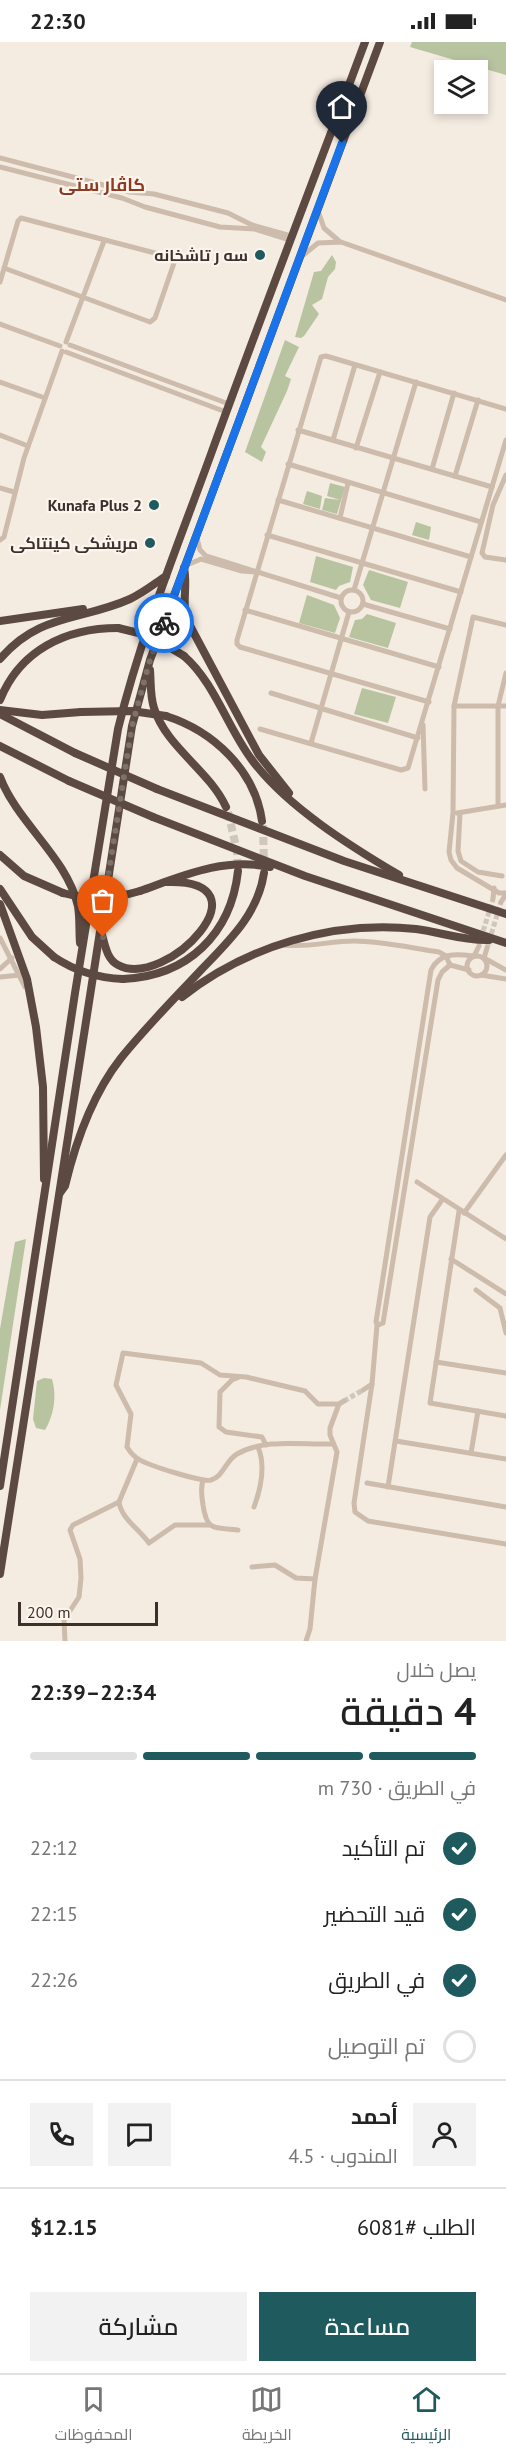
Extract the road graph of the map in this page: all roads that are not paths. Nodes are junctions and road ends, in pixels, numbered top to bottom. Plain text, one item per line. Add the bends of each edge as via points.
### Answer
1 (365, 42) edge
2 (380, 42) edge
3 (2, 159) edge
4 (1, 167) edge
5 (136, 192) junction
6 (134, 202) junction
7 (318, 210) junction
8 (240, 219) junction
9 (251, 227) junction
10 (238, 229) junction
11 (291, 238) junction
12 (104, 241) junction
13 (340, 242) junction
14 (301, 257) junction
15 (4, 268) junction
16 (0, 282) edge
17 (84, 297) junction
18 (506, 300) edge
19 (0, 324) edge
20 (68, 343) junction
21 (63, 349) junction
22 (355, 364) junction
23 (139, 371) junction
24 (380, 372) junction
25 (151, 375) junction
26 (136, 378) junction
27 (0, 382) edge
28 (416, 382) junction
29 (148, 383) junction
30 (454, 393) junction
31 (45, 398) junction
32 (478, 400) junction
33 (227, 408) junction
34 (506, 409) edge
35 (298, 430) junction
36 (0, 435) edge
37 (333, 440) junction
38 (506, 440) edge
39 (28, 446) junction
40 (356, 447) junction
41 (394, 458) junction
42 (288, 464) junction
43 (432, 469) junction
44 (456, 476) junction
45 (506, 476) edge
46 (348, 483) junction
47 (492, 486) junction
48 (0, 488) edge
49 (14, 492) junction
50 (384, 493) junction
51 (278, 500) junction
52 (339, 518) junction
53 (482, 522) junction
54 (374, 529) junction
55 (197, 534) junction
56 (267, 535) junction
57 (0, 540) edge
58 (471, 557) junction
59 (506, 560) edge
60 (364, 563) junction
61 (185, 567) junction
62 (256, 572) junction
63 (166, 576) junction
64 (354, 590) junction
65 (461, 592) junction
66 (341, 598) junction
67 (116, 604) junction
68 (363, 604) junction
69 (245, 610) junction
70 (349, 612) junction
71 (0, 621) edge
72 (506, 625) edge
73 (450, 629) junction
74 (341, 638) junction
75 (0, 659) edge
76 (150, 660) junction
77 (439, 667) junction
78 (331, 673) junction
79 (506, 673) edge
80 (271, 693) dead end
81 (0, 700) edge
82 (429, 702) junction
83 (454, 706) junction
84 (498, 706) junction
85 (506, 706) edge
86 (321, 708) junction
87 (0, 712) edge
88 (424, 718) junction
89 (260, 729) dead end
90 (418, 738) junction
91 (311, 744) junction
92 (0, 746) edge
93 (0, 777) edge
94 (425, 789) dead end
95 (506, 805) edge
96 (498, 806) junction
97 (226, 807) tunnel mouth
98 (301, 807) junction
99 (453, 813) junction
100 (460, 813) junction
101 (262, 821) tunnel mouth
102 (0, 855) edge
103 (238, 871) tunnel mouth
104 (264, 873) tunnel mouth
105 (305, 876) junction
106 (504, 876) edge
107 (166, 882) junction
108 (415, 884) junction
109 (0, 889) edge
110 (495, 889) junction
111 (506, 893) edge
112 (493, 899) tunnel mouth
113 (501, 902) tunnel mouth
114 (0, 904) edge
115 (506, 914) edge
116 (100, 928) junction
117 (0, 938) edge
118 (495, 940) junction
119 (506, 943) edge
120 (280, 945) junction
121 (479, 946) tunnel mouth
122 (487, 948) tunnel mouth
123 (82, 953) junction
124 (446, 956) junction
125 (474, 956) junction
126 (12, 958) junction
127 (484, 958) junction
128 (450, 965) junction
129 (0, 969) edge
130 (469, 970) junction
131 (506, 970) edge
132 (20, 975) junction
133 (480, 975) junction
134 (0, 977) edge
135 (506, 979) edge
136 (31, 1000) junction
137 (156, 1018) junction
138 (506, 1155) edge
139 (399, 1174) junction
140 (408, 1176) junction
141 (417, 1182) dead end
142 (47, 1185) junction
143 (58, 1195) junction
144 (442, 1200) junction
145 (462, 1212) junction
146 (506, 1239) edge
147 (451, 1259) junction
148 (384, 1269) junction
149 (392, 1270) junction
150 (477, 1290) dead end
151 (506, 1294) edge
152 (377, 1325) junction
153 (506, 1333) edge
154 (436, 1362) junction
155 (506, 1373) edge
156 (241, 1377) junction
157 (372, 1384) junction
158 (363, 1390) tunnel mouth
159 (478, 1411) junction
160 (506, 1416) edge
161 (396, 1440) junction
162 (3, 1443) edge
163 (333, 1444) junction
164 (266, 1445) junction
165 (258, 1447) junction
166 (471, 1453) junction
167 (137, 1459) junction
168 (506, 1459) edge
169 (203, 1480) junction
170 (367, 1483) dead end
171 (0, 1486) edge
172 (388, 1487) junction
173 (119, 1502) junction
174 (254, 1507) dead end
175 (506, 1507) edge
176 (210, 1525) junction
177 (238, 1530) dead end
178 (506, 1544) edge
179 (252, 1567) dead end
180 (0, 1574) edge
181 (315, 1579) junction
182 (65, 1641) edge
183 (306, 1641) edge

1 - 11 highway
2 - 7 highway
3 - 4 street
3 - 5 street
4 - 6 street
5 - 6 street
5 - 8 street
6 - 10 street via 220,228
7 - 13 street via 324,228
7 - 14 highway
8 - 9 street
8 - 10 street
9 - 10 street
9 - 11 street
11 - 33 highway
12 - 15 street via 21,218
12 - 17 street
12 - 17 street via 173,259 163,297 150,322
13 - 14 street via 318,243
13 - 18 street
14 - 55 highway
15 - 16 street
15 - 17 street
17 - 20 street
19 - 21 street
20 - 21 street
20 - 21 street
20 - 23 street
21 - 26 street
21 - 31 street
22 - 24 street
22 - 35 street via 321,357
22 - 37 street
23 - 25 street
23 - 26 street
24 - 28 street
24 - 40 street
25 - 29 street
25 - 33 street
26 - 29 street
27 - 31 street
28 - 30 street
28 - 41 street
29 - 33 street
30 - 32 street
30 - 43 street
31 - 39 street
32 - 34 street
32 - 44 street
33 - 63 highway
35 - 37 street
35 - 42 street
36 - 39 street
37 - 40 street
38 - 47 street
39 - 49 street
40 - 41 street
41 - 43 street
41 - 50 street
42 - 46 street
42 - 51 street
43 - 44 street
44 - 47 street
45 - 59 street via 493,505 482,555
46 - 50 street
46 - 52 street
47 - 53 street
48 - 49 street
49 - 57 street
50 - 53 street
50 - 54 street
51 - 52 street
51 - 56 street
52 - 54 street
53 - 58 street
54 - 58 street
54 - 60 street
55 - 61 highway
55 - 62 street via 203,555
56 - 60 street
56 - 62 street
58 - 65 street
60 - 64 street
60 - 65 street
61 - 62 street via 201,559 242,572
61 - 76 highway
61 - 98 highway via 184,606 188,622 259,755
62 - 66 street
62 - 69 street
63 - 67 highway
63 - 123 highway via 137,658 118,729
64 - 66 street via 348,590
64 - 68 street via 361,594
65 - 73 street
66 - 70 street via 342,607
67 - 71 highway
67 - 75 highway via 46,624 23,637
68 - 70 street via 359,610
68 - 73 street
69 - 74 street
69 - 78 street via 236,641 239,646
70 - 74 street
72 - 83 street via 473,617
73 - 77 street
74 - 77 street
74 - 78 street
76 - 97 highway via 151,695 158,718
76 - 116 highway via 132,726
77 - 82 street
78 - 82 street
78 - 86 street
79 - 84 street
80 - 86 street
81 - 98 highway, bridge via 21,666 50,642 82,631 118,628 151,636 184,656 200,674 259,769
82 - 88 street
83 - 84 street
83 - 99 street
84 - 85 street
84 - 96 street
86 - 90 street
86 - 91 street
87 - 101 highway, bridge via 42,715 132,711 166,716 200,730 229,755 250,784
87 - 108 highway, bridge via 75,753 157,789
88 - 90 street
88 - 94 street
89 - 91 street
90 - 91 street via 408,768 403,771
92 - 105 highway, bridge via 153,817
93 - 123 highway via 10,800 69,883 77,905
95 - 96 street
96 - 100 street
98 - 108 highway via 362,853
99 - 100 street
99 - 110 street via 449,852 452,862 459,871
100 - 106 street via 461,861 478,872
102 - 107 highway, bridge via 24,876 78,897 101,898
103 - 109 highway, bridge via 229,912 204,946 160,973 123,979 87,974 54,957 32,937
104 - 137 highway via 256,901 241,927
105 - 107 highway via 260,865 234,864 210,867
105 - 118 highway
106 - 110 street via 497,878
107 - 116 highway via 191,882 206,891 212,903 206,927 177,954 141,968 125,967 111,959
108 - 115 highway
110 - 111 street
110 - 112 street
111 - 113 street
114 - 136 highway
116 - 143 highway
117 - 126 street
118 - 119 highway
118 - 120 highway via 378,928 327,933
120 - 124 street via 367,942
120 - 137 highway via 215,974
121 - 125 street
122 - 127 street
123 - 142 highway
124 - 125 street
124 - 128 street
124 - 139 street via 437,962 430,975
125 - 127 street
125 - 130 street via 468,962
126 - 129 street
126 - 132 street
127 - 131 street
127 - 133 street via 487,969
128 - 130 street
128 - 140 street via 438,980
130 - 133 street
132 - 134 street
132 - 136 street
133 - 135 street
136 - 142 highway via 40,1055 43,1175
137 - 143 highway via 99,1092 83,1125 65,1186
138 - 145 street
139 - 140 street
139 - 148 street
140 - 149 street
141 - 144 street
142 - 162 highway
143 - 180 highway
144 - 145 street
144 - 161 street via 430,1216
145 - 146 street
145 - 147 street
147 - 151 street
147 - 154 street
148 - 149 street
148 - 152 street
149 - 152 street via 383,1323
150 - 153 street via 500,1308
152 - 157 street
154 - 155 street
154 - 159 street via 430,1403
156 - 163 street via 305,1391 318,1404 342,1403 330,1428
156 - 164 street via 220,1392 219,1427 226,1432 262,1437
156 - 167 street via 220,1375 201,1363 123,1353 116,1385 131,1413 127,1447
157 - 158 street
157 - 178 street via 355,1512 368,1521
159 - 160 street
159 - 166 street
161 - 166 street
161 - 172 street
162 - 171 highway
163 - 164 street
163 - 181 street via 337,1452
164 - 165 street
165 - 169 street via 236,1455 212,1480
165 - 174 street via 261,1486
166 - 168 street
167 - 169 street
167 - 173 street
169 - 176 street via 200,1487 204,1517
170 - 172 street
172 - 175 street
173 - 176 street via 123,1514 149,1542 175,1525
173 - 182 street via 70,1530 80,1559 81,1578 79,1597 64,1620
176 - 177 street
179 - 181 street via 275,1565 296,1578
181 - 183 street

